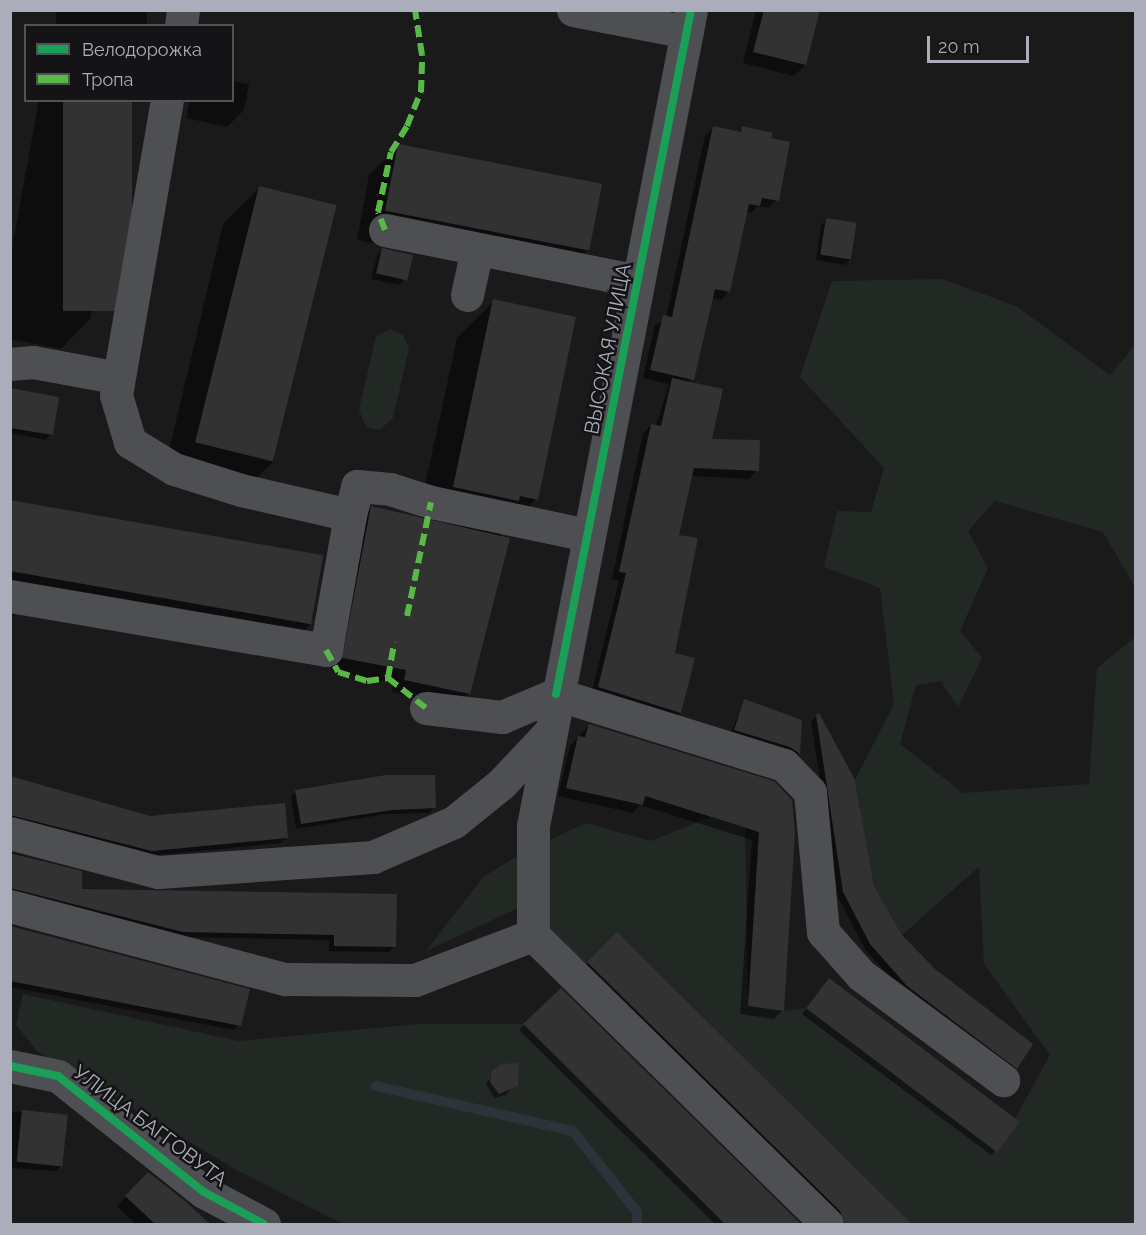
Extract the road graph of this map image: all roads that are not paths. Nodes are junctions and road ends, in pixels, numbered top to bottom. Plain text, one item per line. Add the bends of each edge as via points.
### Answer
1 (573, 10) edge
2 (688, 21) edge
3 (167, 102) edge
4 (385, 230) dead end
5 (477, 249) junction
6 (638, 281) junction
7 (467, 295) dead end
8 (10, 364) edge
9 (119, 378) junction
10 (350, 515) junction
11 (587, 535) junction
12 (10, 596) edge
13 (556, 694) junction
14 (426, 708) dead end
15 (549, 733) junction
16 (10, 833) edge
17 (10, 906) edge
18 (533, 935) junction
19 (10, 1066) edge
20 (1003, 1080) dead end
21 (264, 1224) edge
22 (827, 1224) edge

1 - 2 street
2 - 6 street, ВЫСОКАЯ УЛИЦА
3 - 9 street
4 - 5 street
5 - 6 street
5 - 7 street
6 - 11 street, ВЫСОКАЯ УЛИЦА
8 - 9 street via 33,362
9 - 10 street via 116,395 130,442 166,463 241,490
10 - 11 street via 357,486 390,489 431,502
10 - 12 street via 326,650
11 - 13 street, ВЫСОКАЯ УЛИЦА
13 - 14 street via 502,717
13 - 15 street, ВЫСОКАЯ УЛИЦА
13 - 20 street via 784,765 810,792 823,932 861,975
15 - 16 street via 501,784 454,822 373,857 158,872
15 - 18 street, ВЫСОКАЯ УЛИЦА via 533,826
17 - 18 street via 285,979 415,980
18 - 22 street
19 - 21 street, УЛИЦА БАГГОВУТА via 58,1076 204,1192

